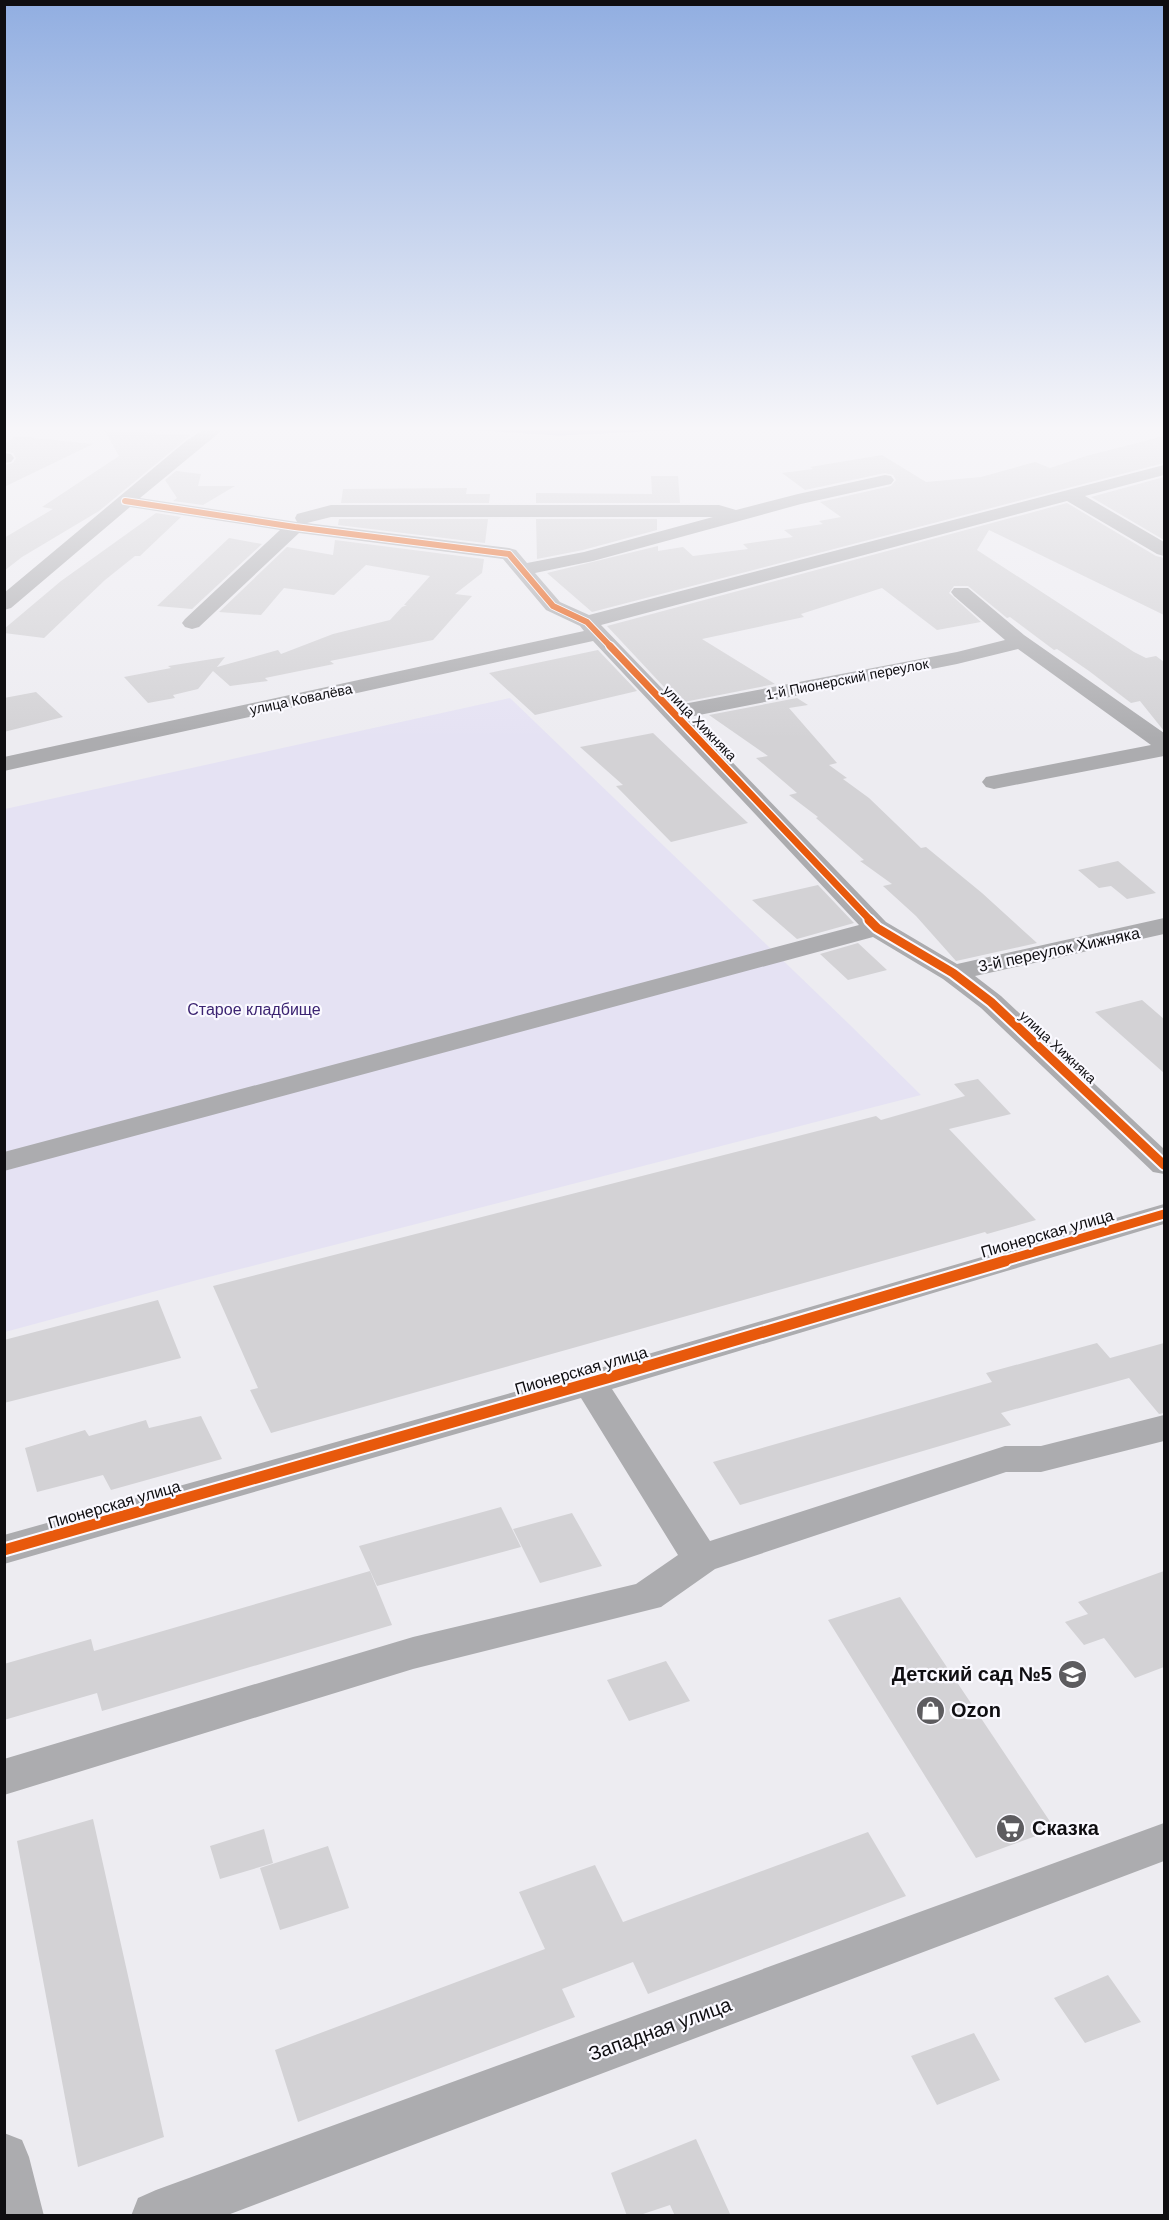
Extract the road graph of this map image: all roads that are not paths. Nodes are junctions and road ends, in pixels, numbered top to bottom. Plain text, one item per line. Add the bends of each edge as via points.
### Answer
1 (89, 532) edge
2 (283, 532) edge
3 (340, 532) edge
4 (678, 532) edge
5 (938, 532) edge
6 (1133, 532) edge
7 (1164, 550) edge
8 (524, 569) junction
9 (961, 592) dead end
10 (4, 604) edge
11 (192, 623) dead end
12 (592, 628) junction
13 (1022, 642) junction
14 (673, 713) junction
15 (1164, 744) edge
16 (1164, 749) edge
17 (4, 764) edge
18 (994, 782) dead end
19 (1164, 926) edge
20 (877, 928) junction
21 (953, 973) junction
22 (4, 1162) edge
23 (1164, 1165) edge
24 (1164, 1214) edge
25 (590, 1383) junction
26 (1164, 1428) edge
27 (4, 1551) edge
28 (701, 1559) junction
29 (4, 1777) edge
30 (1164, 1842) edge
31 (4, 2157) edge
32 (19, 2216) edge
33 (156, 2216) edge

1 - 10 street
2 - 11 street
3 - 8 street, улица Хижняка via 509,554
4 - 8 street
5 - 12 street, улица Ковалёва
6 - 7 street
8 - 12 street, улица Хижняка via 553,606
9 - 13 street
12 - 14 street, улица Хижняка
12 - 17 street, улица Ковалёва
13 - 14 street, 1-й Пионерский переулок
13 - 15 street
14 - 20 street, улица Хижняка
16 - 18 street
19 - 21 street, 3-й переулок Хижняка
20 - 21 street, улица Хижняка
20 - 22 street
21 - 23 street, улица Хижняка via 991,1002
24 - 25 street, Пионерская улица
25 - 27 street, Пионерская улица
25 - 28 street
26 - 28 street via 1041,1459 1005,1459
28 - 29 street via 647,1596 413,1653
30 - 33 street, Западная улица
31 - 32 street

